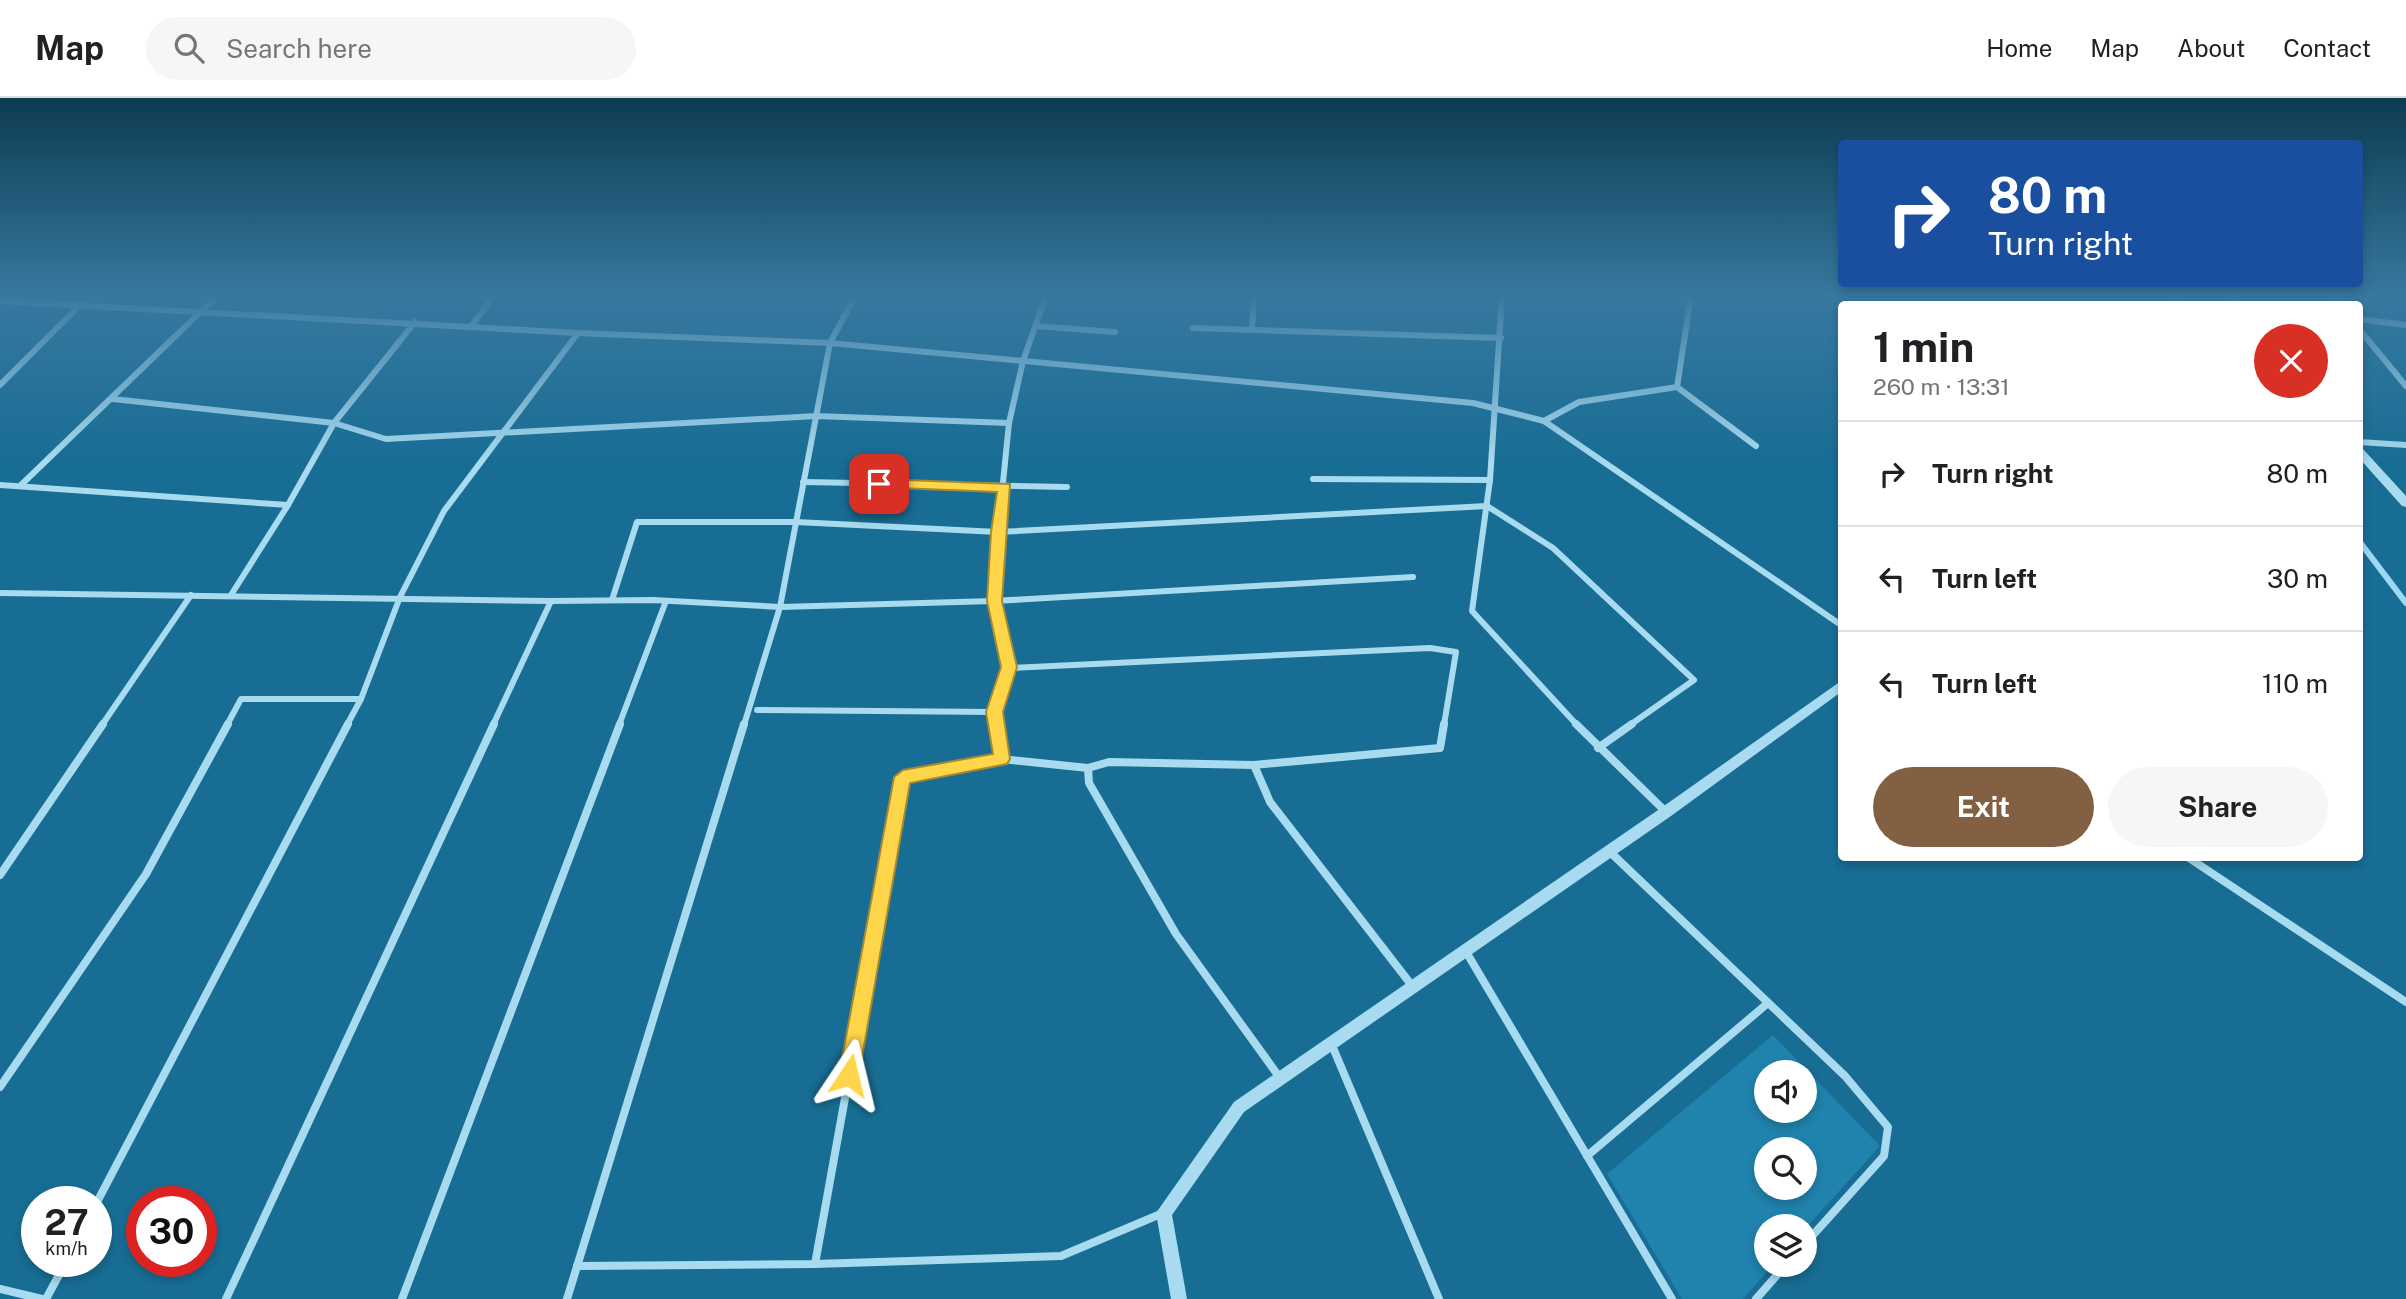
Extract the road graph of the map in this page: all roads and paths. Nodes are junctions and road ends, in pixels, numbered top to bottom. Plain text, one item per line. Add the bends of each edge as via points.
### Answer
1 (33, 352) edge
2 (162, 352) edge
3 (391, 352) edge
4 (564, 352) edge
5 (828, 352) edge
6 (927, 352) edge
7 (1026, 352) edge
8 (1500, 352) edge
9 (1682, 352) edge
10 (2379, 352) edge
11 (1023, 361) junction
12 (2398, 376) junction
13 (2406, 376) edge
14 (0, 385) edge
15 (2406, 386) edge
16 (1677, 387) junction
17 (113, 399) junction
18 (1496, 409) junction
19 (816, 416) junction
20 (1544, 421) junction
21 (334, 423) junction
22 (1009, 423) junction
23 (503, 435) junction
24 (2363, 442) edge
25 (2406, 445) edge
26 (1756, 446) dead end
27 (2363, 455) edge
28 (1313, 479) dead end
29 (1490, 480) junction
30 (803, 482) junction
31 (0, 485) edge
32 (21, 485) junction
33 (1067, 486) dead end
34 (1005, 488) junction
35 (2403, 498) edge
36 (288, 505) junction
37 (1487, 506) junction
38 (796, 522) junction
39 (998, 532) junction
40 (1413, 577) dead end
41 (0, 593) edge
42 (191, 595) junction
43 (231, 595) junction
44 (400, 597) junction
45 (612, 600) junction
46 (551, 601) junction
47 (666, 601) junction
48 (994, 601) junction
49 (780, 607) junction
50 (1838, 623) edge
51 (1009, 667) junction
52 (1838, 688) edge
53 (361, 699) junction
54 (757, 710) dead end
55 (995, 712) junction
56 (1598, 748) junction
57 (1002, 759) junction
58 (1254, 765) junction
59 (1088, 768) junction
60 (1666, 812) junction
61 (1609, 851) junction
62 (2194, 861) edge
63 (0, 875) edge
64 (1465, 950) junction
65 (1413, 987) junction
66 (2406, 1002) edge
67 (1768, 1003) junction
68 (1331, 1043) junction
69 (1280, 1079) junction
70 (0, 1087) edge
71 (1587, 1156) junction
72 (105, 1186) edge
73 (1164, 1213) junction
74 (1817, 1231) edge
75 (815, 1264) junction
76 (577, 1266) junction
77 (57, 1277) edge
78 (1775, 1277) edge
79 (0, 1289) edge
80 (44, 1299) edge
81 (226, 1299) edge
82 (402, 1299) edge
83 (567, 1299) edge
84 (1179, 1299) edge
85 (1440, 1299) edge
86 (1672, 1299) edge
87 (1756, 1299) edge

1 - 14 street
2 - 17 street
3 - 21 street
4 - 23 street
5 - 19 street
6 - 11 street
7 - 11 street
8 - 18 street
9 - 16 street
10 - 12 street
11 - 18 street via 1474,403
11 - 22 street
12 - 13 street
12 - 15 street
16 - 20 street via 1579,402
16 - 26 street
17 - 21 street
17 - 32 street
18 - 20 street
18 - 29 street
19 - 22 street
19 - 23 street
19 - 30 street
20 - 50 street
21 - 23 street via 386,439
21 - 36 street
22 - 34 street
23 - 44 street via 444,511
24 - 25 street
27 - 35 street
28 - 29 street
29 - 37 street
30 - 34 street
30 - 38 street
31 - 32 street
32 - 36 street
33 - 34 street
34 - 39 street
36 - 43 street
37 - 39 street
37 - 56 street via 1472,611
37 - 56 street via 1553,548 1694,680
38 - 39 street
38 - 45 street via 637,522
38 - 49 street
39 - 48 street
40 - 48 street
41 - 42 street
42 - 43 street
42 - 63 street
43 - 44 street
44 - 46 street
44 - 53 street
45 - 46 street
45 - 47 street
46 - 81 street
47 - 49 street
47 - 82 street
48 - 49 street
48 - 51 street
49 - 76 street
51 - 55 street
51 - 58 street via 1430,648 1456,652 1440,748
52 - 60 street
53 - 70 street via 241,699 146,874
53 - 72 street
54 - 55 street
55 - 57 street
56 - 60 street
57 - 59 street
57 - 75 street via 903,777
58 - 59 street via 1109,762
58 - 65 street via 1270,802
59 - 69 street via 1089,783 1176,934
60 - 61 street
61 - 64 street
61 - 67 street
62 - 66 street
64 - 65 street
64 - 71 street
65 - 68 street
67 - 71 street
67 - 74 street via 1845,1076 1888,1127 1884,1156
68 - 69 street
68 - 85 street
69 - 73 street via 1239,1107
71 - 86 street
73 - 75 street via 1060,1256
73 - 84 street
75 - 76 street
76 - 83 street
77 - 80 street
78 - 87 street
79 - 80 street

